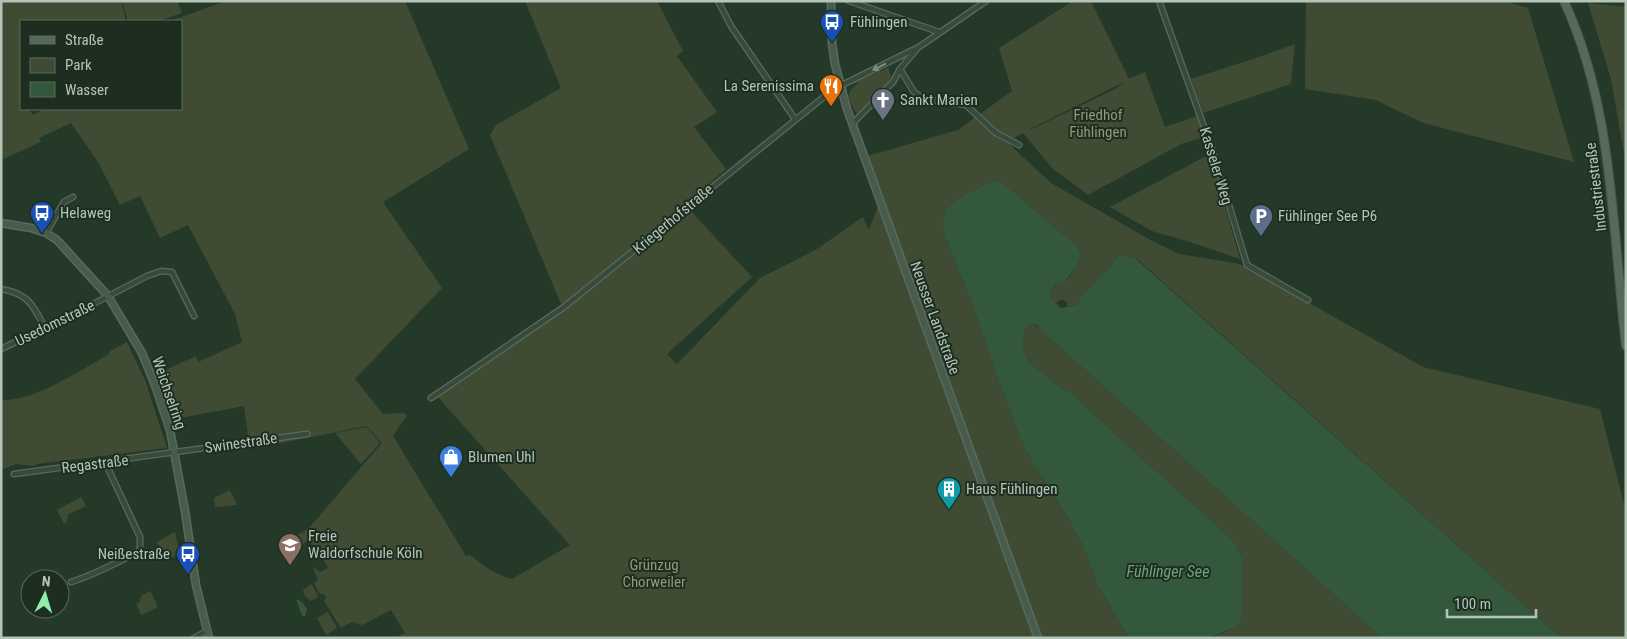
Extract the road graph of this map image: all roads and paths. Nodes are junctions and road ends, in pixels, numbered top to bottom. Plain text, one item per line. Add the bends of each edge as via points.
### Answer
1 (718, 1) edge
2 (831, 1) edge
3 (849, 1) edge
4 (986, 1) edge
5 (1159, 1) edge
6 (1564, 1) edge
7 (939, 32) junction
8 (919, 47) junction
9 (900, 69) junction
10 (840, 86) junction
11 (795, 119) junction
12 (853, 123) junction
13 (1019, 145) dead end
14 (72, 197) dead end
15 (1, 224) edge
16 (46, 233) junction
17 (1, 289) edge
18 (108, 296) junction
19 (1308, 300) dead end
20 (194, 316) dead end
21 (45, 328) junction
22 (1626, 346) edge
23 (1, 349) edge
24 (431, 398) dead end
25 (308, 434) dead end
26 (175, 453) junction
27 (105, 462) junction
28 (14, 474) dead end
29 (71, 582) dead end
30 (208, 634) edge
31 (194, 638) edge
32 (1038, 638) edge

1 - 11 street via 731,26
2 - 10 main road, Neusser Landstraße via 832,43
3 - 7 street
4 - 7 street, Kriegerhofstraße
5 - 19 street, Kasseler Weg via 1213,152 1247,265
6 - 22 main road, Industriestraße via 1593,83 1603,131 1612,189
7 - 8 street, Kriegerhofstraße
8 - 9 street, Kriegerhofstraße
8 -> 10 street, Kriegerhofstraße
9 - 12 street, Kriegerhofstraße via 893,82
9 - 13 street via 924,99 966,105 996,133
10 - 11 street, Kriegerhofstraße
10 - 12 main road, Neusser Landstraße
11 - 24 street, Kriegerhofstraße via 564,307
12 - 32 main road, Neusser Landstraße
14 - 16 street via 64,202
15 - 16 main road, Weichselring
16 - 18 main road, Weichselring via 63,246
17 - 21 street via 26,298
18 - 20 street, Usedomstraße via 160,271 172,272
18 - 21 street, Usedomstraße
18 - 26 main road, Weichselring via 149,368
21 - 23 street, Usedomstraße
25 - 26 street, Swinestraße
26 - 27 street, Regastraße
26 - 30 main road, Weichselring via 196,585
27 - 28 street, Regastraße
27 - 29 street via 140,537 140,547 138,552
30 - 31 street

